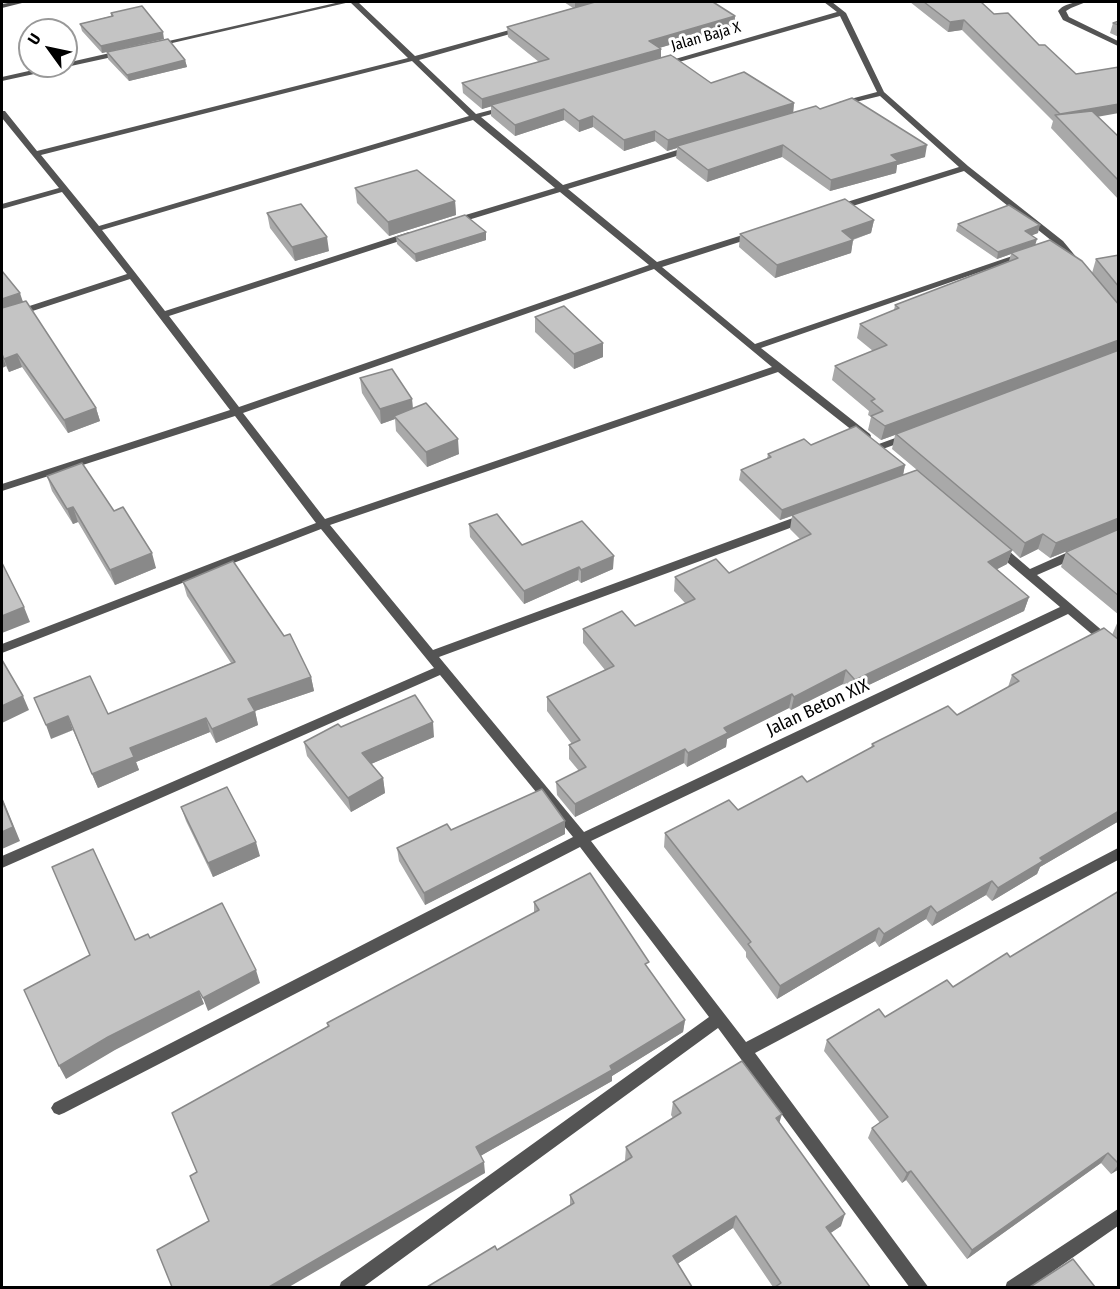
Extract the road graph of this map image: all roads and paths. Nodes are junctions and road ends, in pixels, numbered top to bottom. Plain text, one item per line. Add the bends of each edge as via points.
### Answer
1 (22, 2) edge
2 (347, 2) edge
3 (354, 2) edge
4 (828, 2) edge
5 (1082, 2) edge
6 (2, 6) edge
7 (842, 13) junction
8 (526, 27) edge
9 (1119, 44) edge
10 (145, 47) edge
11 (134, 50) edge
12 (416, 58) junction
13 (78, 62) edge
14 (658, 65) edge
15 (18, 76) edge
16 (2, 80) edge
17 (881, 93) junction
18 (520, 103) edge
19 (835, 106) edge
20 (2, 113) edge
21 (474, 116) junction
22 (698, 146) edge
23 (34, 154) junction
24 (964, 168) junction
25 (562, 186) junction
26 (63, 189) junction
27 (2, 207) edge
28 (832, 210) edge
29 (448, 223) edge
30 (97, 229) junction
31 (425, 230) edge
32 (766, 231) edge
33 (1060, 243) junction
34 (1049, 247) edge
35 (1038, 250) edge
36 (655, 266) junction
37 (1082, 270) edge
38 (132, 275) junction
39 (162, 315) junction
40 (2, 318) edge
41 (755, 346) junction
42 (779, 368) junction
43 (235, 412) junction
44 (923, 430) edge
45 (880, 447) junction
46 (888, 454) edge
47 (2, 488) edge
48 (814, 514) edge
49 (323, 524) junction
50 (993, 544) edge
51 (1088, 548) edge
52 (1028, 574) junction
53 (1069, 608) junction
54 (2, 649) edge
55 (1119, 650) edge
56 (432, 655) junction
57 (443, 669) junction
58 (582, 839) junction
59 (1119, 854) edge
60 (2, 862) edge
61 (720, 1018) junction
62 (744, 1051) junction
63 (59, 1108) dead end
64 (1119, 1216) edge
65 (347, 1287) edge
66 (921, 1287) edge
67 (1013, 1287) edge

1 - 6 street
2 - 10 street
3 - 12 street
4 - 7 street
5 - 9 street via 1062,11 1066,18
7 - 14 street, Jalan Baja X
7 - 17 street
8 - 12 street
11 - 13 street
12 - 21 street
12 - 23 street
15 - 16 street
17 - 19 street
17 - 24 street
18 - 21 street
20 - 23 street
21 - 25 street
21 - 30 street
22 - 25 street
23 - 26 street
24 - 28 street
24 - 33 street
25 - 29 street
25 - 36 street
26 - 27 street
26 - 30 street
30 - 38 street
31 - 39 street
32 - 36 street
33 - 34 street
33 - 37 street
35 - 41 street
36 - 41 street
36 - 43 street
38 - 39 street
38 - 40 street
39 - 43 street
41 - 42 street
42 - 45 street
42 - 49 street
43 - 47 street
43 - 49 street
44 - 45 street
45 - 46 street
48 - 56 street
49 - 54 street
49 - 56 street
50 - 52 street
51 - 52 street
52 - 53 street
53 - 55 street
53 - 58 street, Jalan Beton XIX
56 - 57 street
57 - 58 street
57 - 60 street
58 - 61 street
58 - 63 street, Jalan Beton XIX
59 - 62 street
61 - 62 street
61 - 65 street
62 - 66 street
64 - 67 street

